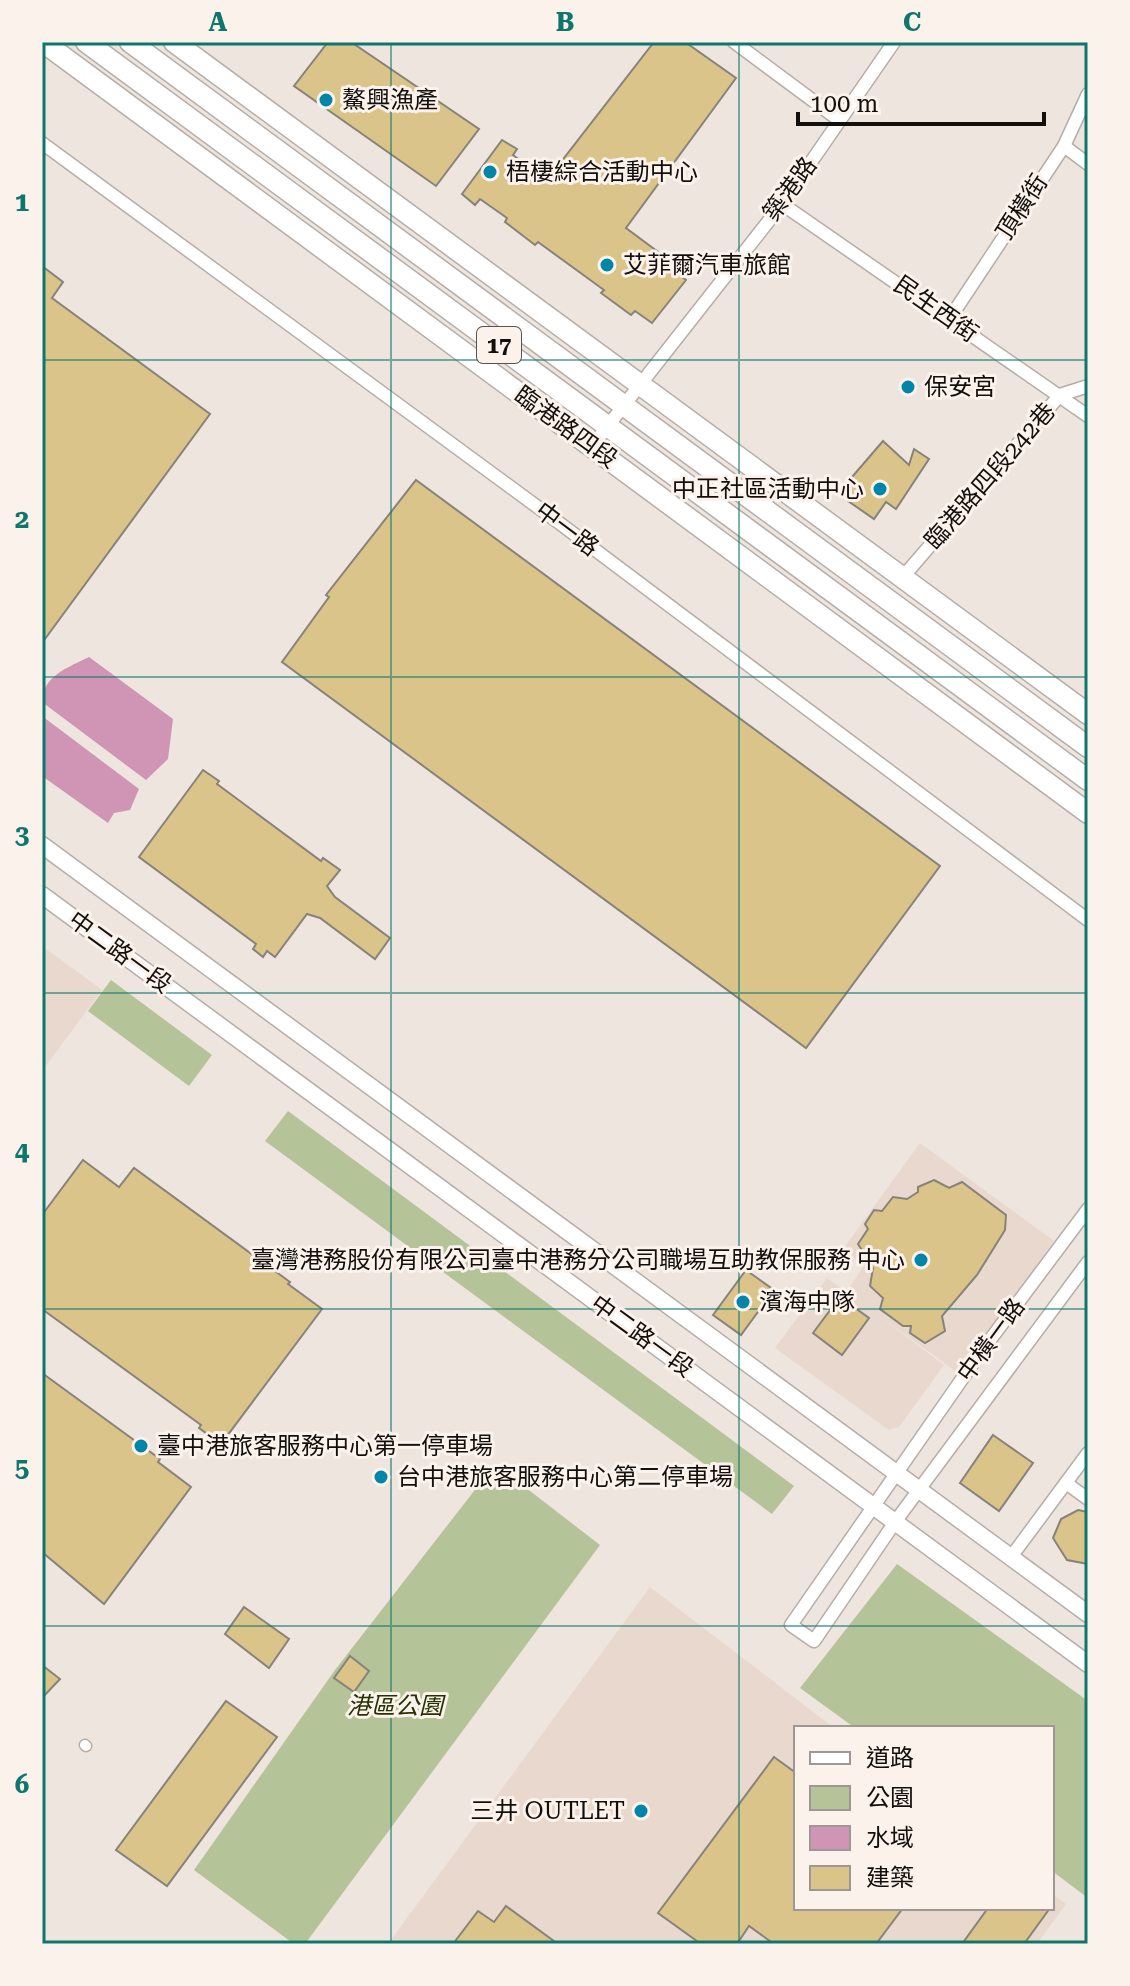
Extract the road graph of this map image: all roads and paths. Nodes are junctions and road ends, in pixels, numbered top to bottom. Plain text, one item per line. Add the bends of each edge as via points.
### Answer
1 (43, 42) edge
2 (86, 42) edge
3 (130, 42) edge
4 (174, 42) edge
5 (734, 42) edge
6 (894, 42) edge
7 (1088, 94) edge
8 (839, 120) junction
9 (42, 143) edge
10 (1064, 146) junction
11 (1088, 164) edge
12 (782, 204) junction
13 (950, 318) junction
14 (639, 385) junction
15 (1085, 387) dead end
16 (1060, 395) junction
17 (624, 405) junction
18 (1088, 416) edge
19 (608, 426) junction
20 (592, 446) junction
21 (902, 578) junction
22 (1088, 714) edge
23 (1088, 747) edge
24 (1088, 780) edge
25 (1088, 813) edge
26 (42, 845) edge
27 (42, 895) edge
28 (1088, 920) edge
29 (1088, 1209) edge
30 (1088, 1262) edge
31 (1088, 1453) edge
32 (898, 1473) junction
33 (1066, 1483) junction
34 (919, 1490) junction
35 (1088, 1499) edge
36 (874, 1506) junction
37 (895, 1522) junction
38 (1011, 1557) junction
39 (1088, 1614) edge
40 (1088, 1664) edge

1 - 20 main road, 臨港路四段 / 17
2 - 19 main road, 臨港路四段 / 17
3 - 17 main road, 17
4 - 14 main road, 17
5 - 8 street
6 - 8 street, 築港路
7 - 10 street, 頂橫街
8 - 12 street, 築港路
9 - 28 street, 中一路
10 - 11 street
10 - 13 street, 頂橫街
12 - 13 street, 民生西街
12 - 14 street, 築港路
13 - 16 street, 民生西街
14 - 17 street, 築港路
14 - 21 main road, 17
15 - 16 street, 臨港路四段242巷
16 - 18 street, 民生西街
16 - 21 street, 臨港路四段242巷
17 - 19 street, 築港路
17 - 23 main road, 17
19 - 20 street, 築港路
19 - 24 main road, 臨港路四段 / 17
20 - 25 main road, 臨港路四段 / 17
21 - 22 main road, 17
26 - 32 street, 中二路一段
27 - 36 street, 中二路一段
29 - 32 street, 中橫一路
30 - 34 street, 中橫一路
31 - 33 street
32 - 34 street, 中二路一段
32 - 36 street, 中橫一路
33 - 35 street
33 - 38 street
34 - 37 street, 中橫一路
34 - 38 street, 中二路一段
36 - 37 street, 中二路一段
36 - 37 street, 中橫一路 via 791,1625 814,1641
37 - 40 street, 中二路一段
38 - 39 street, 中二路一段

